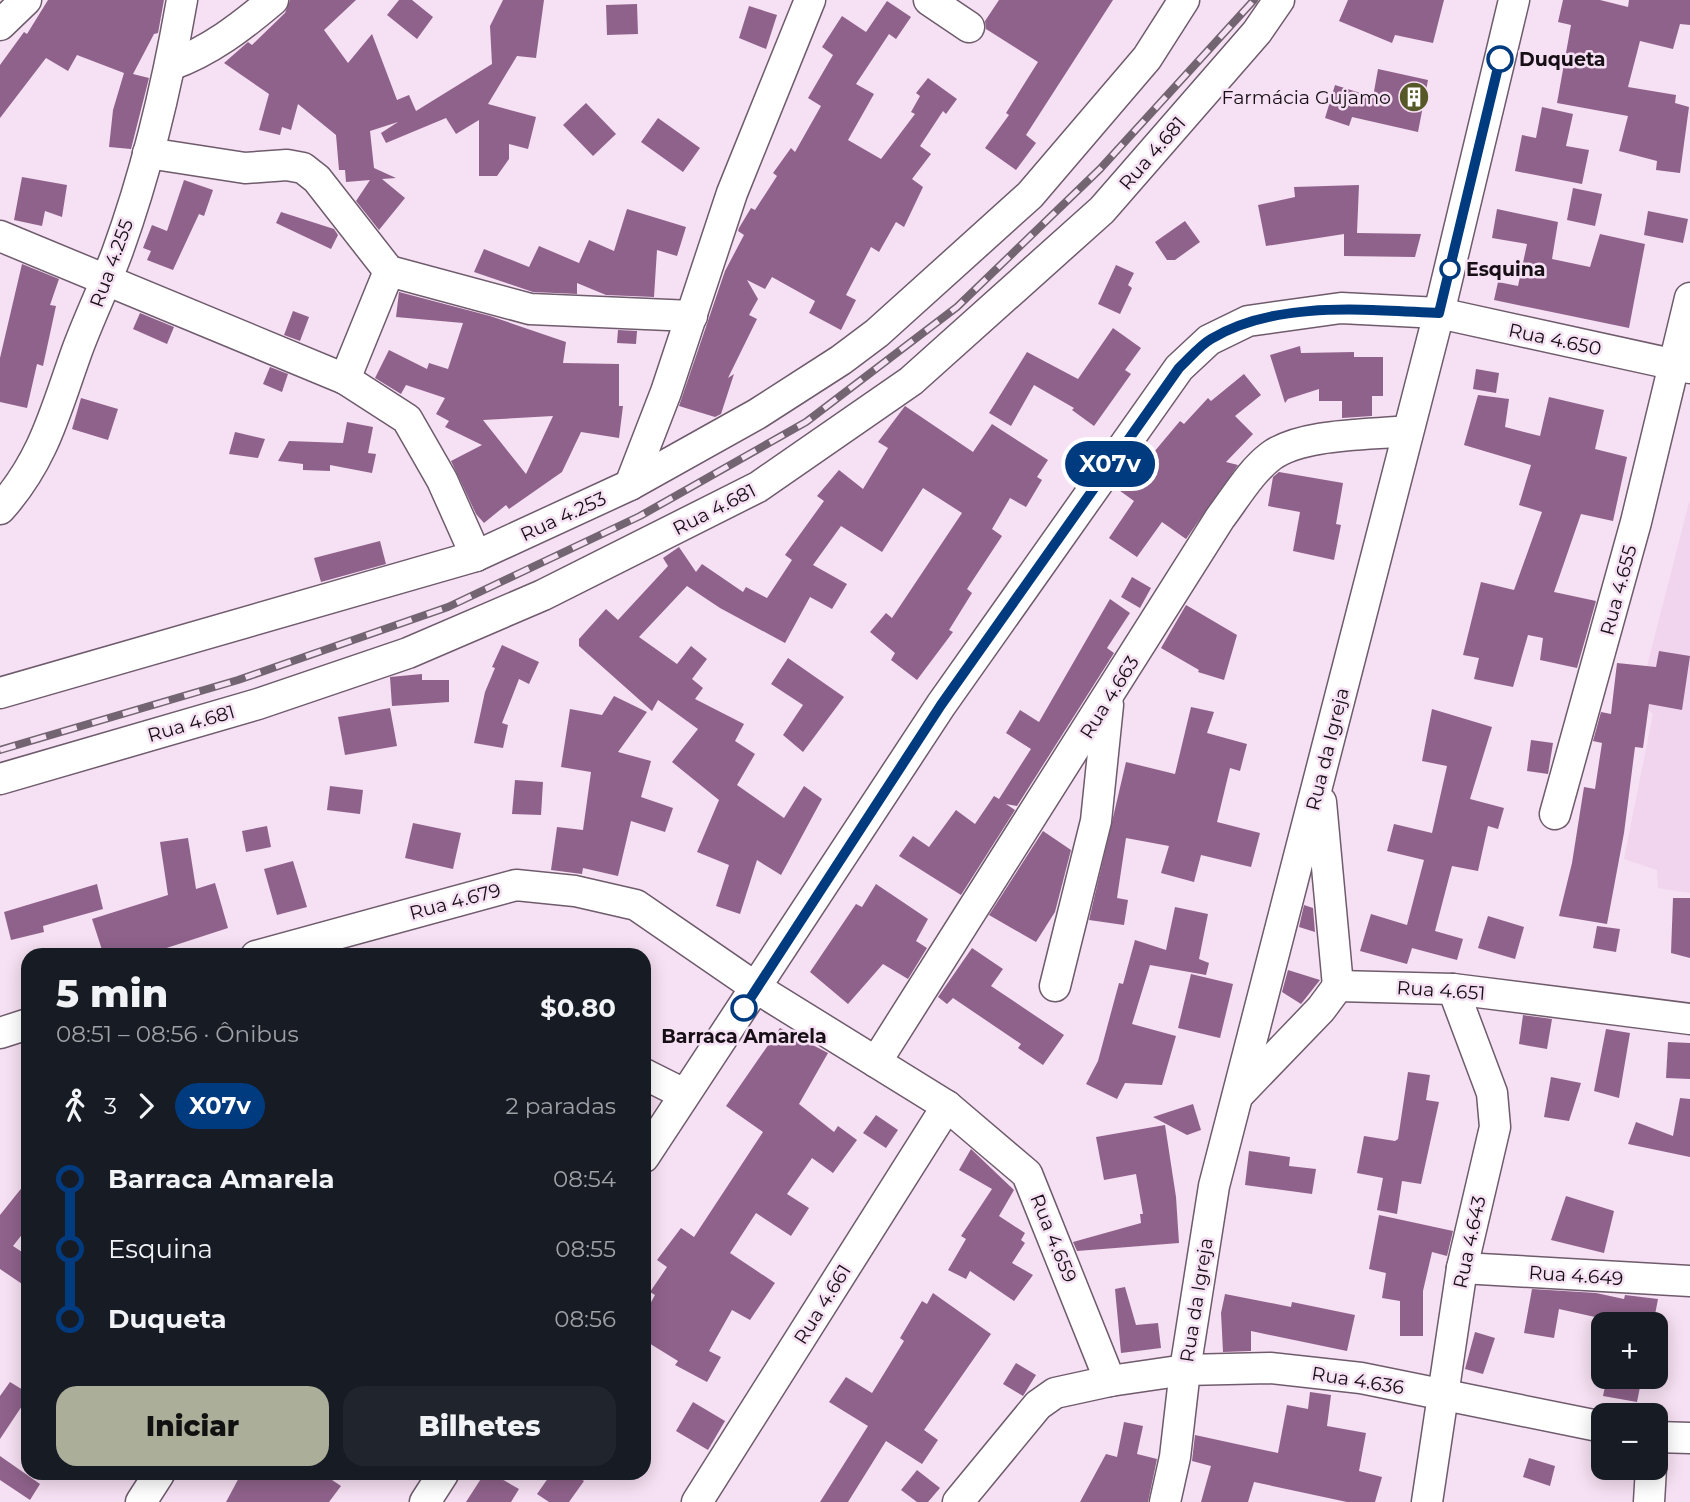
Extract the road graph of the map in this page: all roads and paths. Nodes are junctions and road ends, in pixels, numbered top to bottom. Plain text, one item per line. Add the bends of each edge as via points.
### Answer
1 (26, 0) edge
2 (182, 0) edge
3 (273, 0) edge
4 (810, 0) edge
5 (929, 0) edge
6 (1184, 0) edge
7 (1279, 0) edge
8 (1514, 0) edge
9 (0, 25) edge
10 (969, 27) dead end
11 (171, 65) junction
12 (148, 153) junction
13 (0, 236) edge
14 (388, 271) junction
15 (107, 280) junction
16 (1690, 298) edge
17 (1439, 313) junction
18 (692, 316) junction
19 (1681, 366) edge
20 (345, 379) junction
21 (1408, 431) junction
22 (630, 485) junction
23 (0, 509) edge
24 (476, 556) junction
25 (0, 693) edge
26 (1109, 697) junction
27 (0, 779) edge
28 (1319, 781) junction
29 (1555, 814) dead end
30 (285, 948) edge
31 (1055, 986) dead end
32 (1338, 986) junction
33 (758, 989) junction
34 (1453, 989) junction
35 (1690, 1018) edge
36 (21, 1026) edge
37 (0, 1033) edge
38 (876, 1062) junction
39 (651, 1078) edge
40 (684, 1094) junction
41 (1239, 1095) junction
42 (947, 1106) junction
43 (651, 1146) edge
44 (1462, 1268) junction
45 (1690, 1281) edge
46 (1185, 1370) junction
47 (1110, 1381) junction
48 (1443, 1395) junction
49 (1591, 1425) edge
50 (1668, 1437) edge
51 (1690, 1438) edge
52 (155, 1480) edge
53 (439, 1480) edge
54 (1650, 1480) edge
55 (141, 1502) edge
56 (425, 1502) edge
57 (697, 1502) edge
58 (958, 1502) edge
59 (1165, 1502) edge
60 (1427, 1502) edge
61 (1648, 1502) edge

1 - 9 street
2 - 11 street, Rua 4.255
3 - 11 street via 225,39
4 - 18 street, Rua 4.253 via 732,193
5 - 10 street
6 - 22 street via 1147,58 1030,195 877,333 757,414
7 - 27 street, Rua 4.681 via 1257,32 1102,210 911,381 758,487 543,595 408,653 258,704
8 - 17 street, Rua da Igreja
11 - 12 street, Rua 4.255
12 - 14 street via 245,168 303,168 317,179
12 - 15 street, Rua 4.255
13 - 15 street
14 - 18 street via 530,309
14 - 20 street
15 - 20 street
15 - 23 street, Rua 4.255 via 49,435 31,470
16 - 19 street, Rua 4.655
17 - 19 street, Rua 4.650
17 - 21 street, Rua da Igreja
17 - 33 street, Rua 4.650 via 1341,309 1248,321 1209,340 1179,368 941,705
18 - 22 street, Rua 4.253
19 - 29 street, Rua 4.655
20 - 24 street via 407,419 442,480
21 - 26 street, Rua 4.663 via 1294,443 1272,455 1253,472 1220,518
21 - 28 street, Rua da Igreja
22 - 24 street, Rua 4.253
24 - 25 street, Rua 4.253
26 - 31 street via 1096,821
26 - 38 street, Rua 4.663
28 - 32 street
28 - 41 street, Rua da Igreja
30 - 33 street, Rua 4.679 via 516,885 575,891 636,905
32 - 34 street, Rua 4.651
32 - 41 street
33 - 38 street, Rua 4.659
33 - 40 street, Rua 4.650
34 - 35 street, Rua 4.651
34 - 44 street, Rua 4.643 via 1492,1093 1495,1127
36 - 37 street
38 - 42 street, Rua 4.659
39 - 40 street
40 - 43 street, Rua 4.650
41 - 46 street, Rua da Igreja via 1214,1186
42 - 47 street, Rua 4.659 via 1027,1174
42 - 57 street, Rua 4.661
44 - 45 street, Rua 4.649
44 - 48 street, Rua 4.643
46 - 47 street, Rua 4.636
46 - 48 street, Rua 4.636 via 1270,1368 1361,1378
46 - 59 street, Rua da Igreja
47 - 58 street via 1055,1393 1038,1405
48 - 49 street, Rua 4.636
48 - 60 street, Rua 4.643
50 - 51 street
52 - 55 street
53 - 56 street
54 - 61 street

